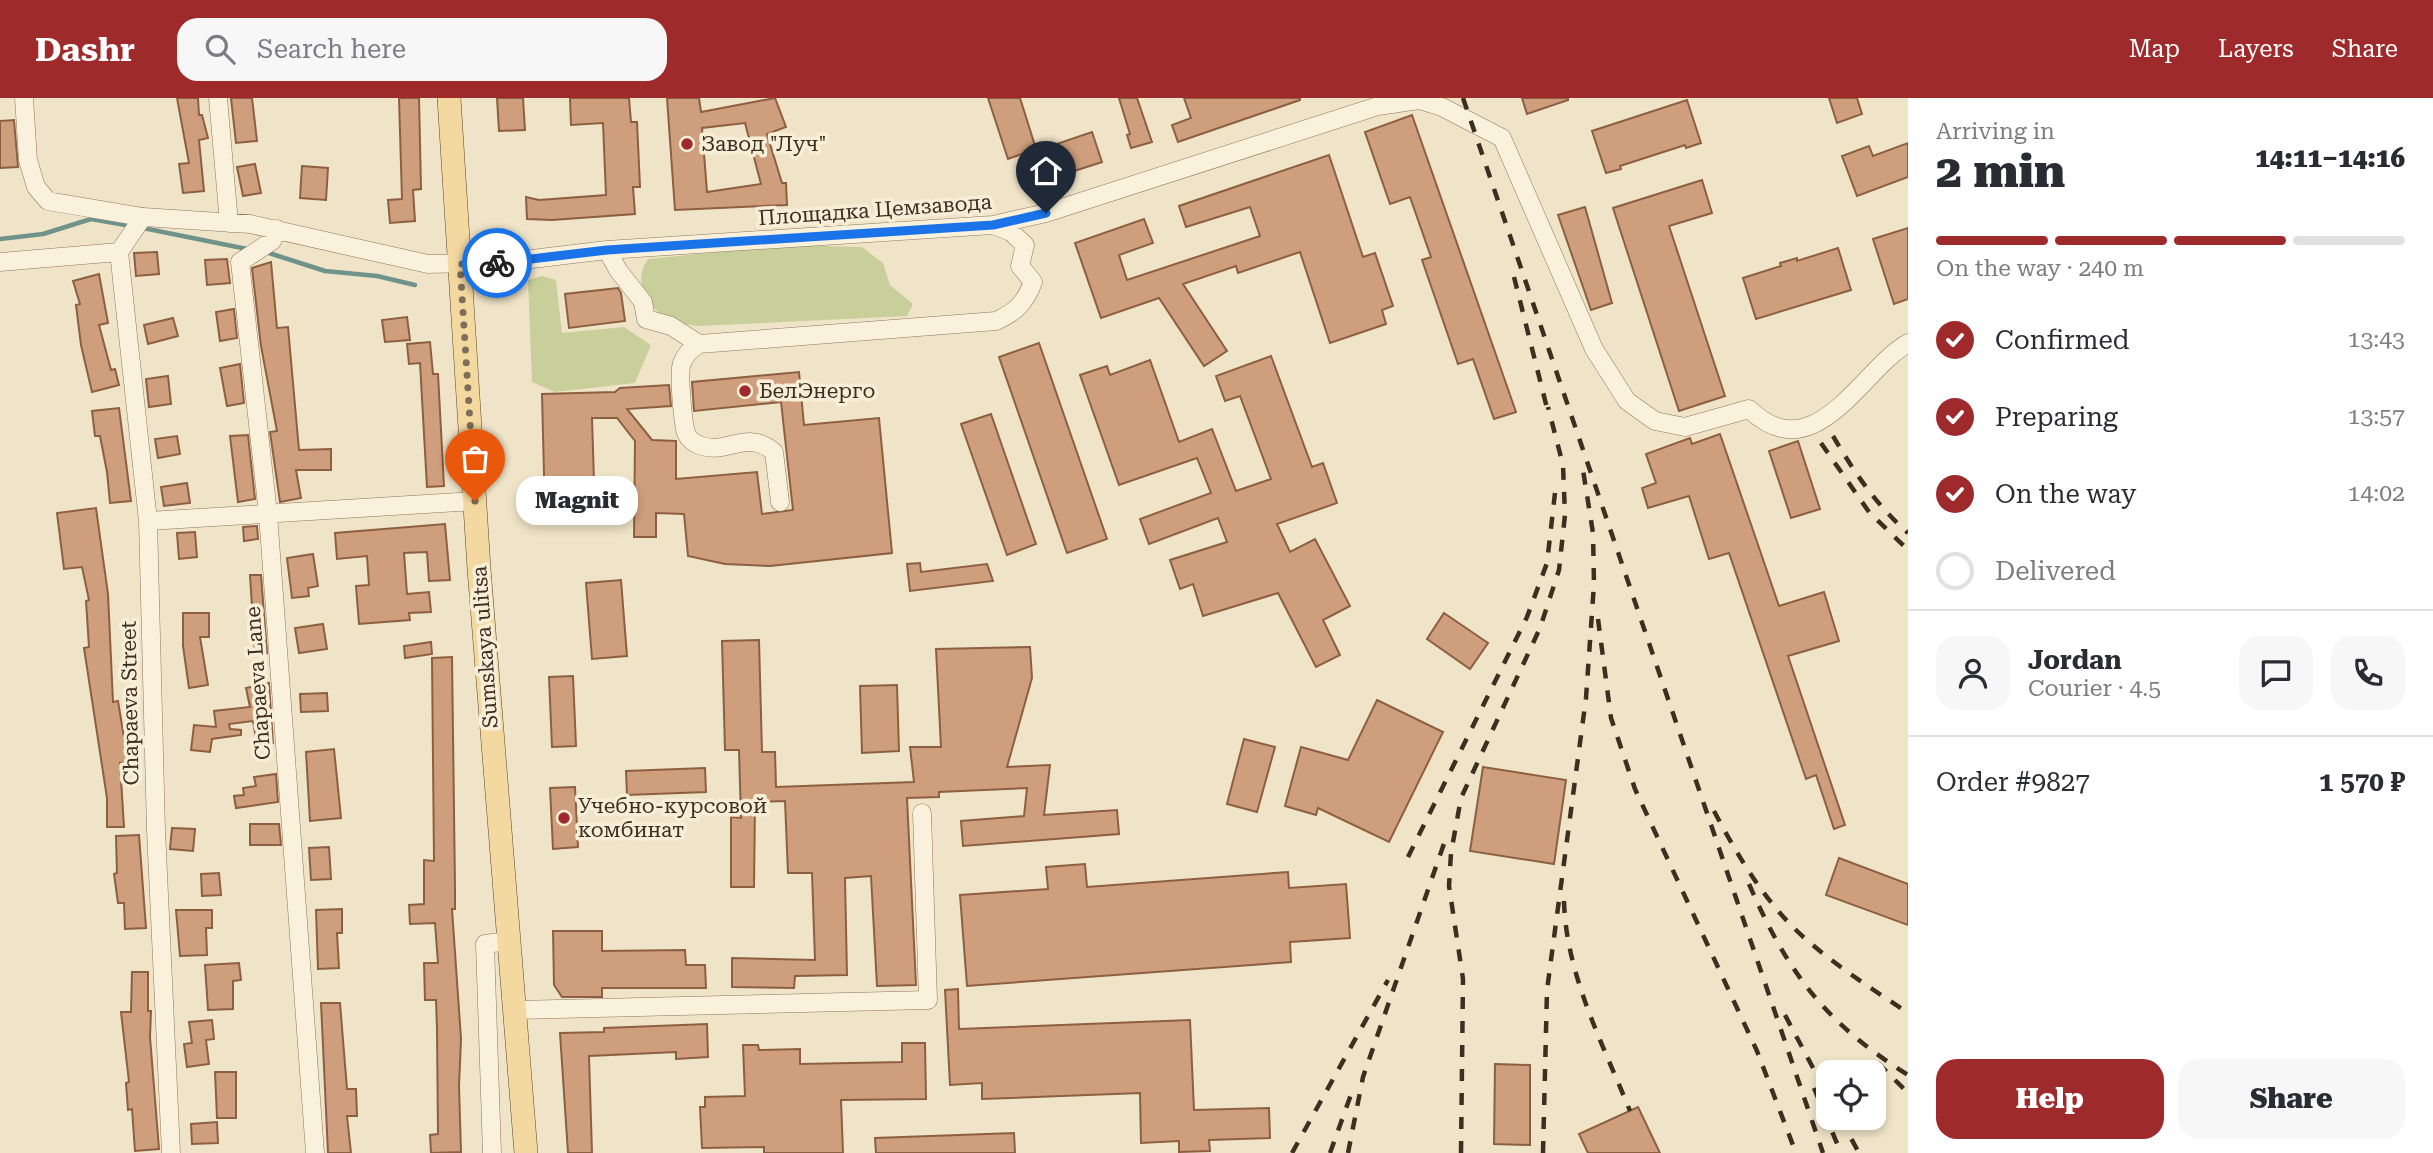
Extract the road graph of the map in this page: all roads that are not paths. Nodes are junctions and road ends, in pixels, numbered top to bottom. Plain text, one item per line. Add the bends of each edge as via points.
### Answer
1 (24, 98) edge
2 (218, 98) edge
3 (449, 98) edge
4 (1046, 213) junction
5 (143, 217) junction
6 (229, 223) junction
7 (993, 225) junction
8 (276, 229) junction
9 (607, 250) junction
10 (119, 252) junction
11 (0, 262) edge
12 (460, 264) junction
13 (1020, 266) junction
14 (1908, 343) edge
15 (699, 344) junction
16 (475, 501) junction
17 (780, 502) dead end
18 (268, 514) junction
19 (148, 521) junction
20 (922, 813) dead end
21 (508, 941) junction
22 (516, 1010) junction
23 (171, 1153) edge
24 (315, 1153) edge
25 (492, 1153) edge
26 (526, 1153) edge

1 - 5 street, Площадка Цемзавода via 28,160 36,187 48,201
2 - 6 street
3 - 12 main road, Sumskaya ulitsa
4 - 7 street, Площадка Цемзавода
4 - 13 street
4 - 14 street, Площадка Цемзавода via 1403,100 1419,100 1502,138 1594,349 1627,401 1656,422 1685,427 1749,409 1760,420 1780,428 1807,426 1839,411 1891,353
5 - 6 street, Площадка Цемзавода
5 - 10 street
6 - 8 street, Площадка Цемзавода
7 - 9 street, Площадка Цемзавода
7 - 13 street via 1011,232 1025,246
8 - 12 street, Площадка Цемзавода via 428,264
8 - 18 street, Chapaeva Lane via 272,241 240,262
9 - 12 street, Площадка Цемзавода
9 - 15 street via 643,302 646,319 671,326
10 - 11 street
10 - 19 street, Chapaeva Street
12 - 16 main road, Sumskaya ulitsa
13 - 15 street via 1033,282 1027,300 996,321
15 - 17 street via 681,365 686,432 691,441 704,447 763,443 774,452
16 - 18 street
16 - 21 main road, Sumskaya ulitsa
18 - 19 street
18 - 24 street, Chapaeva Lane
19 - 23 street, Chapaeva Street
20 - 22 street via 928,1000
21 - 22 main road, Sumskaya ulitsa
21 - 25 street via 485,944
22 - 26 main road, Sumskaya ulitsa

